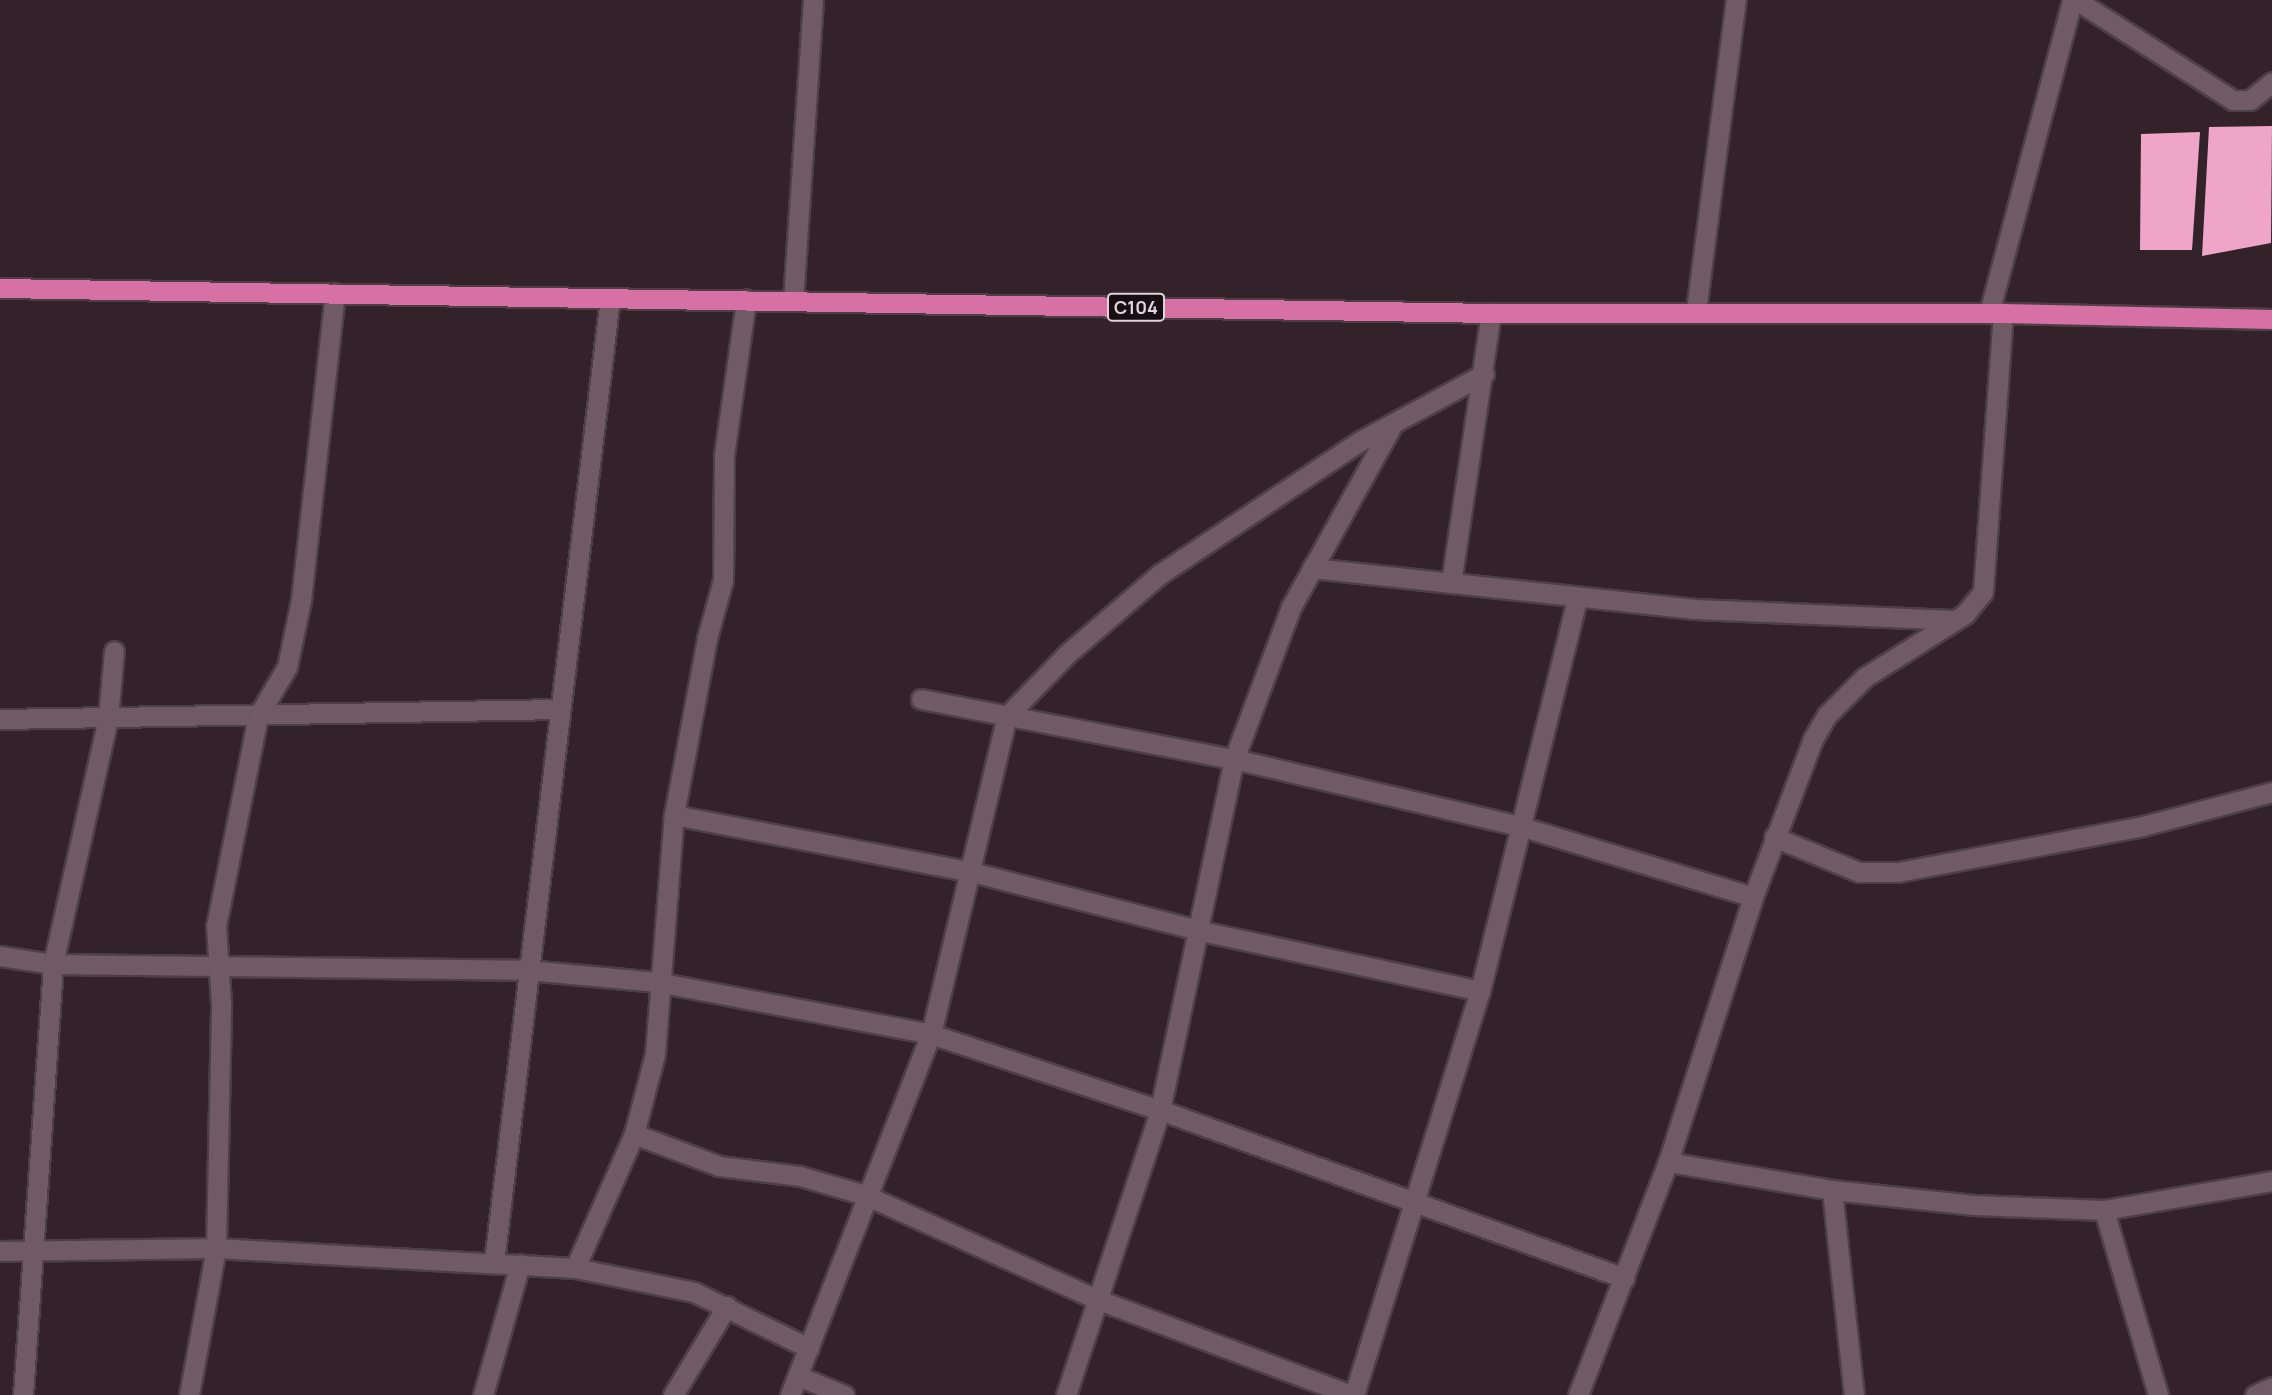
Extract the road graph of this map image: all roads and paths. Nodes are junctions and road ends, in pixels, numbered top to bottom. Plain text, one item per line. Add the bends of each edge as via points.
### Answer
1 (813, 0) edge
2 (1736, 0) edge
3 (2074, 0) edge
4 (2272, 82) edge
5 (0, 288) edge
6 (335, 293) junction
7 (610, 298) junction
8 (746, 300) junction
9 (793, 301) junction
10 (1696, 311) junction
11 (1491, 313) junction
12 (1996, 313) junction
13 (2272, 319) edge
14 (1484, 374) junction
15 (1394, 423) junction
16 (1312, 568) junction
17 (1451, 583) junction
18 (1577, 598) junction
19 (1955, 620) junction
20 (114, 651) dead end
21 (921, 699) dead end
22 (559, 709) junction
23 (258, 716) junction
24 (1007, 716) junction
25 (107, 718) junction
26 (0, 719) edge
27 (1234, 760) junction
28 (2272, 792) edge
29 (674, 815) junction
30 (1523, 827) junction
31 (1774, 837) junction
32 (968, 870) junction
33 (1753, 897) junction
34 (1201, 931) junction
35 (0, 956) edge
36 (53, 964) junction
37 (215, 967) junction
38 (528, 970) junction
39 (657, 982) junction
40 (1480, 991) junction
41 (931, 1034) junction
42 (1160, 1110) junction
43 (634, 1134) junction
44 (1668, 1162) junction
45 (2272, 1181) edge
46 (1832, 1190) junction
47 (865, 1195) junction
48 (1414, 1201) junction
49 (2104, 1210) junction
50 (216, 1248) junction
51 (0, 1251) edge
52 (34, 1252) junction
53 (494, 1262) junction
54 (520, 1264) junction
55 (575, 1268) junction
56 (1625, 1278) junction
57 (1096, 1299) junction
58 (727, 1306) junction
59 (809, 1348) junction
60 (798, 1376) junction
61 (2272, 1387) edge
62 (23, 1395) edge
63 (189, 1395) edge
64 (483, 1395) edge
65 (673, 1395) edge
66 (790, 1395) edge
67 (844, 1395) edge
68 (1066, 1395) edge
69 (1352, 1395) edge
70 (1578, 1395) edge
71 (1854, 1395) edge
72 (2158, 1395) edge
73 (2255, 1395) edge

1 - 9 street
2 - 10 street
3 - 4 street via 2233,100 2250,100
3 - 12 street
5 - 6 highway, C104
6 - 7 highway, C104
6 - 23 street via 300,600 287,667
7 - 8 highway, C104
7 - 22 street
8 - 9 highway, C104
8 - 29 street via 725,436 723,580 707,638
9 - 11 highway, C104
10 - 11 highway, C104
10 - 12 highway, C104
11 - 14 street
12 - 13 highway, C104
12 - 19 street via 1983,592 1972,608
14 - 15 street
14 - 17 street
15 - 16 street
15 - 24 street via 1267,500 1160,574 1067,654
16 - 17 street
16 - 27 street via 1271,655
17 - 18 street
18 - 19 street via 1762,613
18 - 30 street
19 - 31 street via 1884,662 1827,715
20 - 25 street
21 - 24 street
22 - 23 street
22 - 38 street
23 - 25 street
23 - 37 street via 215,926
24 - 27 street
24 - 32 street
25 - 26 street
25 - 36 street
27 - 30 street
27 - 34 street
28 - 31 street via 2143,826 1898,872 1859,872
29 - 32 street
29 - 39 street
30 - 33 street
30 - 40 street
31 - 33 street
32 - 34 street
32 - 41 street
33 - 44 street
34 - 40 street
34 - 42 street
35 - 36 street
36 - 37 street
36 - 52 street
37 - 38 street
37 - 50 street via 221,1003
38 - 39 street
38 - 53 street
39 - 41 street
39 - 43 street via 655,1054
40 - 48 street
41 - 42 street
41 - 47 street
42 - 48 street
42 - 57 street
43 - 47 street via 719,1166 800,1176
43 - 55 street
44 - 46 street
44 - 56 street
45 - 49 street
46 - 49 street via 1974,1205
46 - 71 street
47 - 57 street
47 - 59 street
48 - 56 street
48 - 69 street
49 - 72 street
50 - 52 street
50 - 53 street
50 - 63 street
51 - 52 street
52 - 62 street
53 - 54 street
54 - 55 street
54 - 64 street
55 - 58 street via 659,1281
56 - 70 street
57 - 68 street
57 - 69 street
58 - 59 street
58 - 65 street
59 - 60 street
60 - 66 street
60 - 67 street
61 - 73 street

